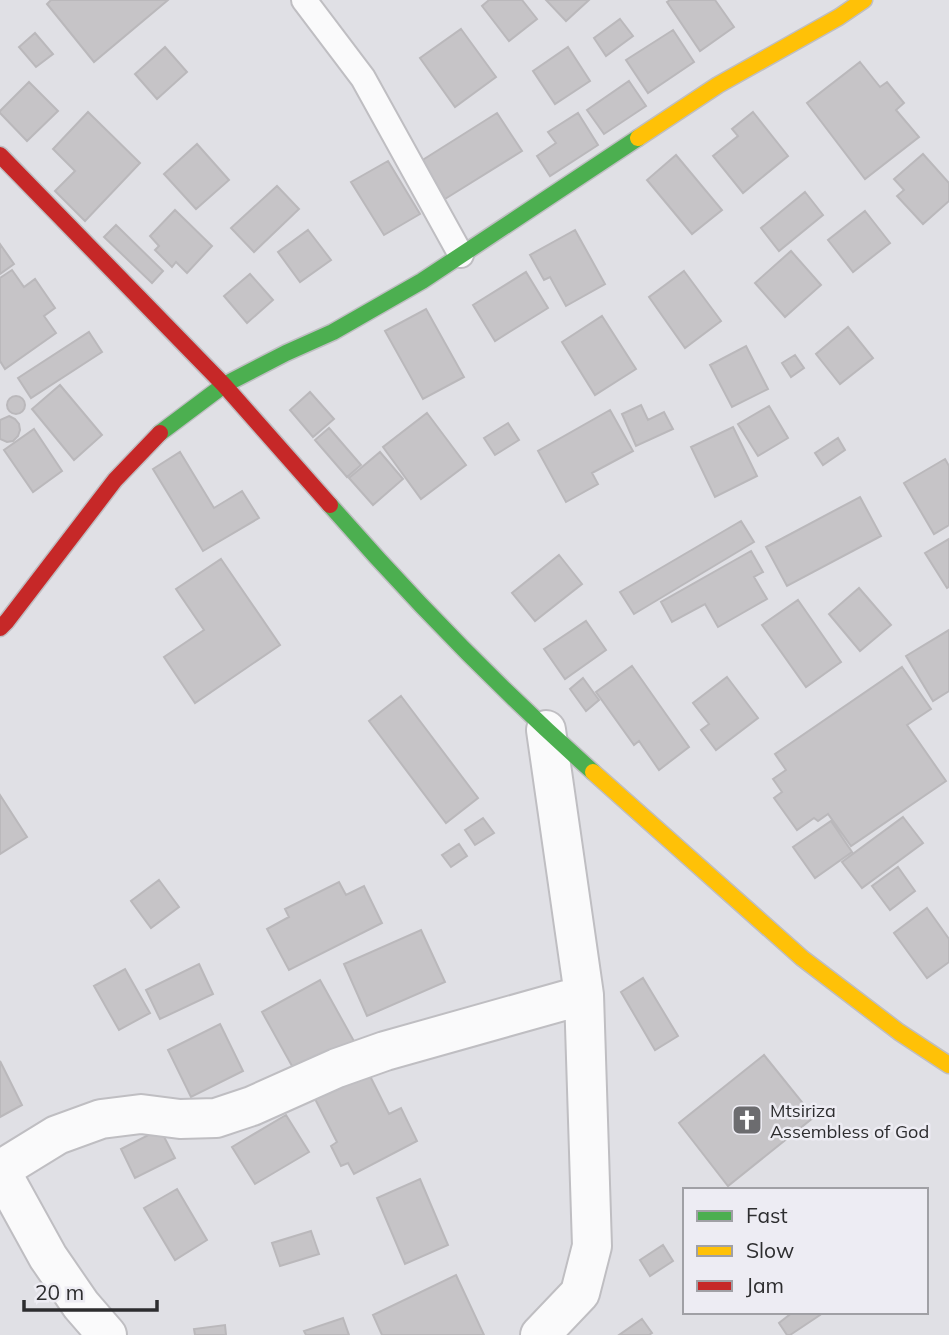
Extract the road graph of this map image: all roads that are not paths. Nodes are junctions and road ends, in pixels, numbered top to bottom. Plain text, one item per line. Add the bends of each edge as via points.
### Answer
1 (304, 0) edge
2 (864, 0) edge
3 (0, 155) edge
4 (461, 255) junction
5 (224, 385) junction
6 (0, 628) edge
7 (546, 730) junction
8 (584, 995) junction
9 (949, 1065) edge
10 (0, 1170) edge
11 (107, 1335) edge
12 (540, 1335) edge

1 - 4 lane via 363,78
2 - 4 street via 718,85
3 - 5 street
4 - 5 street via 333,332
5 - 6 street via 165,428 114,480
5 - 7 street via 371,552
7 - 8 street
7 - 9 street via 802,958
8 - 10 street via 385,1051 216,1118 141,1114 101,1119 57,1135
8 - 12 street via 592,1246 580,1293
10 - 11 street via 48,1256

